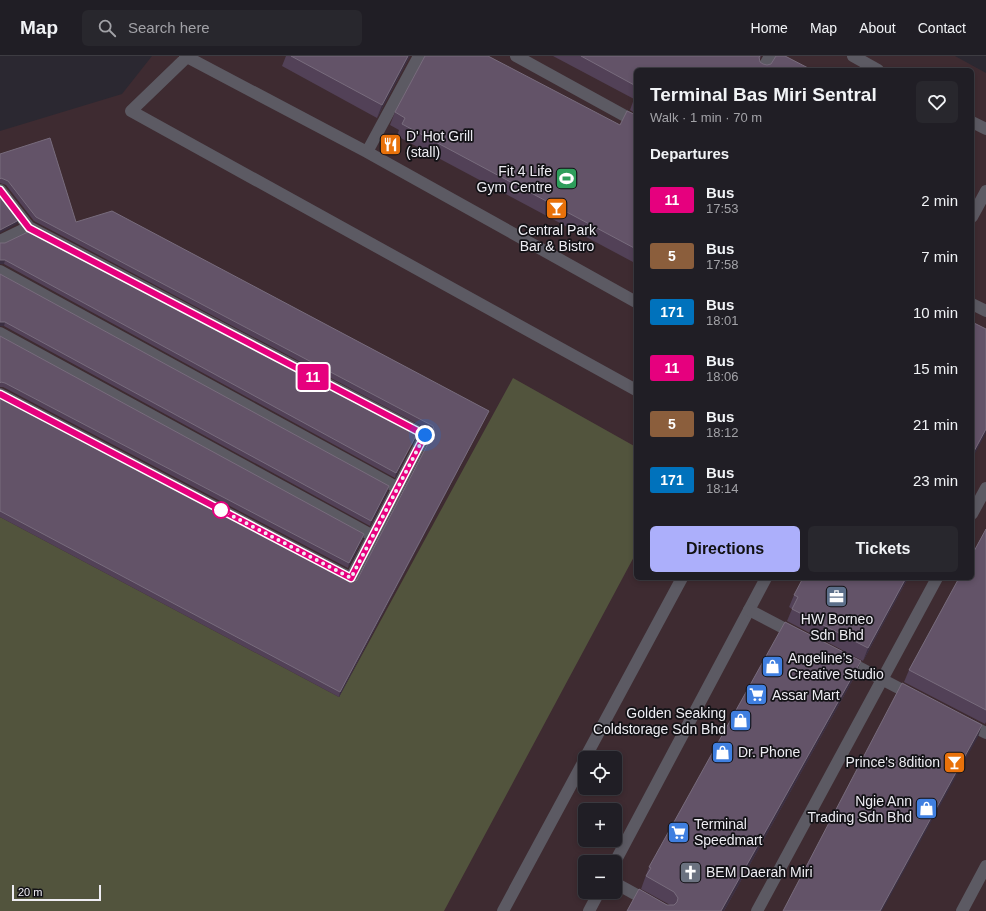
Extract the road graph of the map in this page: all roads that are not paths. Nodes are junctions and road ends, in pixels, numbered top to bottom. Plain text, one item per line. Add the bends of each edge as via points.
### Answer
1 (187, 56) edge
2 (419, 56) edge
3 (516, 56) edge
4 (770, 56) edge
5 (852, 56) edge
6 (763, 68) edge
7 (874, 68) edge
8 (634, 121) edge
9 (974, 123) edge
10 (986, 129) edge
11 (367, 152) junction
12 (0, 190) edge
13 (986, 191) edge
14 (974, 213) edge
15 (29, 228) junction
16 (0, 241) edge
17 (0, 271) edge
18 (634, 301) edge
19 (974, 305) edge
20 (986, 311) edge
21 (0, 333) edge
22 (634, 389) edge
23 (0, 394) edge
24 (398, 488) junction
25 (986, 488) edge
26 (974, 510) edge
27 (373, 536) junction
28 (681, 580) edge
29 (765, 580) edge
30 (936, 580) edge
31 (749, 610) junction
32 (805, 640) edge
33 (833, 654) edge
34 (882, 680) junction
35 (924, 701) edge
36 (958, 719) edge
37 (986, 733) edge
38 (589, 751) edge
39 (578, 771) edge
40 (619, 855) edge
41 (986, 866) edge
42 (622, 887) edge
43 (595, 899) edge
44 (503, 911) edge
45 (589, 911) edge
46 (666, 911) edge
47 (757, 911) edge
48 (962, 911) edge

1 - 11 street
1 - 22 street via 131,111
2 - 11 street
3 - 8 street
4 - 6 street
5 - 7 street
9 - 10 street
11 - 18 street
12 - 15 street
13 - 14 street
15 - 16 street
15 - 24 street via 425,435
17 - 24 street
19 - 20 street
21 - 27 street
23 - 27 street via 351,578
24 - 27 street
25 - 26 street
28 - 38 street
29 - 31 street
30 - 34 street
31 - 32 street
31 - 40 street
33 - 34 street
34 - 35 street
34 - 47 street
36 - 37 street
39 - 44 street
41 - 48 street
42 - 46 street
43 - 45 street

